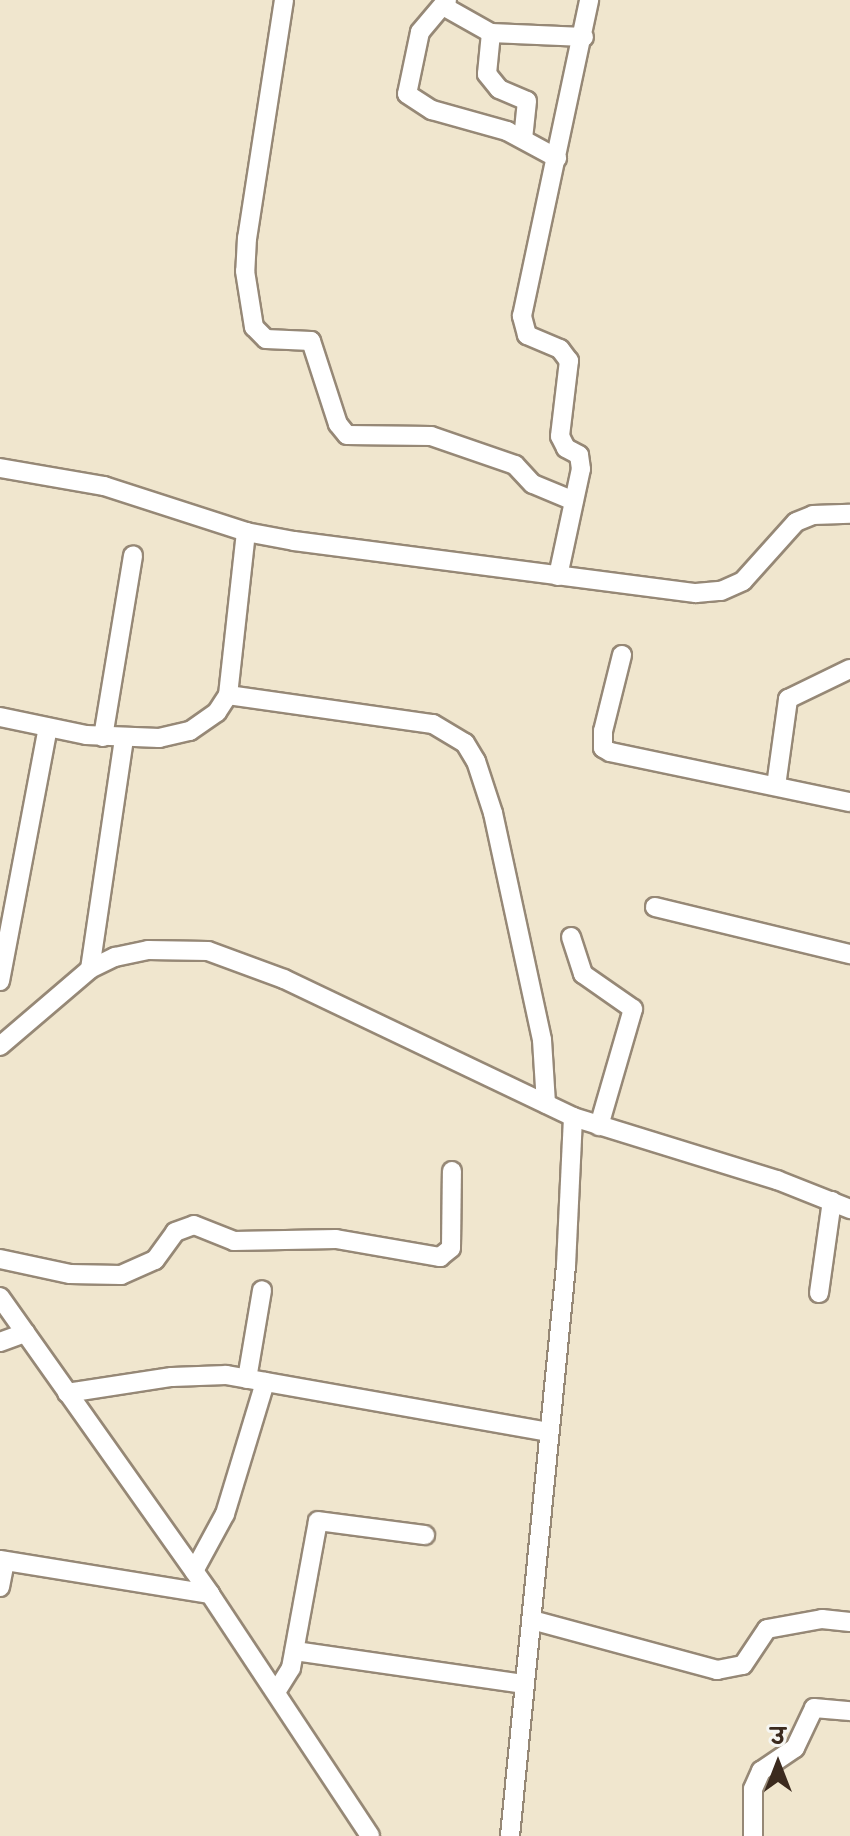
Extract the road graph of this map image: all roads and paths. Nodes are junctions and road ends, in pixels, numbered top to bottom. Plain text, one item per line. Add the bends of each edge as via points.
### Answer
1 (284, 0) edge
2 (589, 0) edge
3 (445, 3) edge
4 (491, 33) junction
5 (584, 37) junction
6 (523, 138) junction
7 (557, 158) junction
8 (0, 468) edge
9 (574, 501) junction
10 (850, 514) edge
11 (246, 532) junction
12 (133, 555) dead end
13 (558, 576) junction
14 (622, 655) dead end
15 (850, 669) edge
16 (228, 695) junction
17 (0, 717) edge
18 (48, 727) junction
19 (103, 737) junction
20 (124, 740) junction
21 (776, 786) junction
22 (850, 802) edge
23 (655, 907) dead end
24 (6, 928) edge
25 (571, 937) dead end
26 (850, 954) edge
27 (90, 969) junction
28 (0, 981) edge
29 (0, 1046) edge
30 (546, 1104) junction
31 (573, 1117) junction
32 (599, 1126) junction
33 (452, 1171) dead end
34 (832, 1201) junction
35 (850, 1209) edge
36 (0, 1259) edge
37 (262, 1290) dead end
38 (819, 1293) dead end
39 (0, 1297) edge
40 (25, 1333) junction
41 (0, 1342) edge
42 (256, 1380) junction
43 (67, 1393) junction
44 (549, 1432) junction
45 (425, 1535) dead end
46 (2, 1560) edge
47 (194, 1571) junction
48 (0, 1587) edge
49 (210, 1594) junction
50 (532, 1620) junction
51 (850, 1622) edge
52 (295, 1651) junction
53 (525, 1684) junction
54 (276, 1692) junction
55 (850, 1711) edge
56 (370, 1836) edge
57 (510, 1836) edge
58 (753, 1836) edge

1 - 9 street via 247,238 245,271 254,327 266,339 311,341 338,424 347,435 431,436 515,465 533,484
2 - 5 street
3 - 4 street
3 - 6 street via 420,32 407,94 432,110
4 - 5 street
4 - 6 street via 487,74 499,89 527,101
5 - 7 street
6 - 7 street
7 - 9 street via 522,316 527,335 560,349 569,361 560,436 581,462
8 - 11 street via 104,486
9 - 13 street
10 - 13 street via 796,522 743,581 721,591 657,590
11 - 13 street
11 - 16 street
12 - 19 street
14 - 21 street via 603,748
15 - 21 street via 788,699
16 - 20 street via 217,712 190,731
16 - 30 street via 433,724 465,743 493,813 542,1040
17 - 18 street
18 - 19 street
18 - 24 street
19 - 20 street
20 - 27 street
21 - 22 street
23 - 26 street
24 - 28 street
25 - 32 street via 583,974 633,1009
27 - 29 street
27 - 30 street via 148,950 208,951 239,960
30 - 31 street
31 - 32 street
31 - 44 street
32 - 34 street
33 - 36 street via 451,1248 440,1257 336,1239 234,1241 194,1225 175,1232 155,1260 121,1275 70,1274
34 - 35 street
34 - 38 street
37 - 42 street via 249,1342
39 - 40 street
40 - 41 street
40 - 43 street
42 - 43 street via 204,1374
42 - 44 street
42 - 47 street via 225,1514
43 - 47 street
44 - 50 street
45 - 52 street via 318,1521
46 - 48 street
46 - 49 street
47 - 49 street
49 - 54 street
50 - 51 street via 717,1670 743,1665 762,1633 774,1626 822,1619
50 - 53 street
52 - 53 street
52 - 54 street
53 - 57 street
54 - 56 street
55 - 58 street via 814,1708 795,1748 761,1771 753,1789

